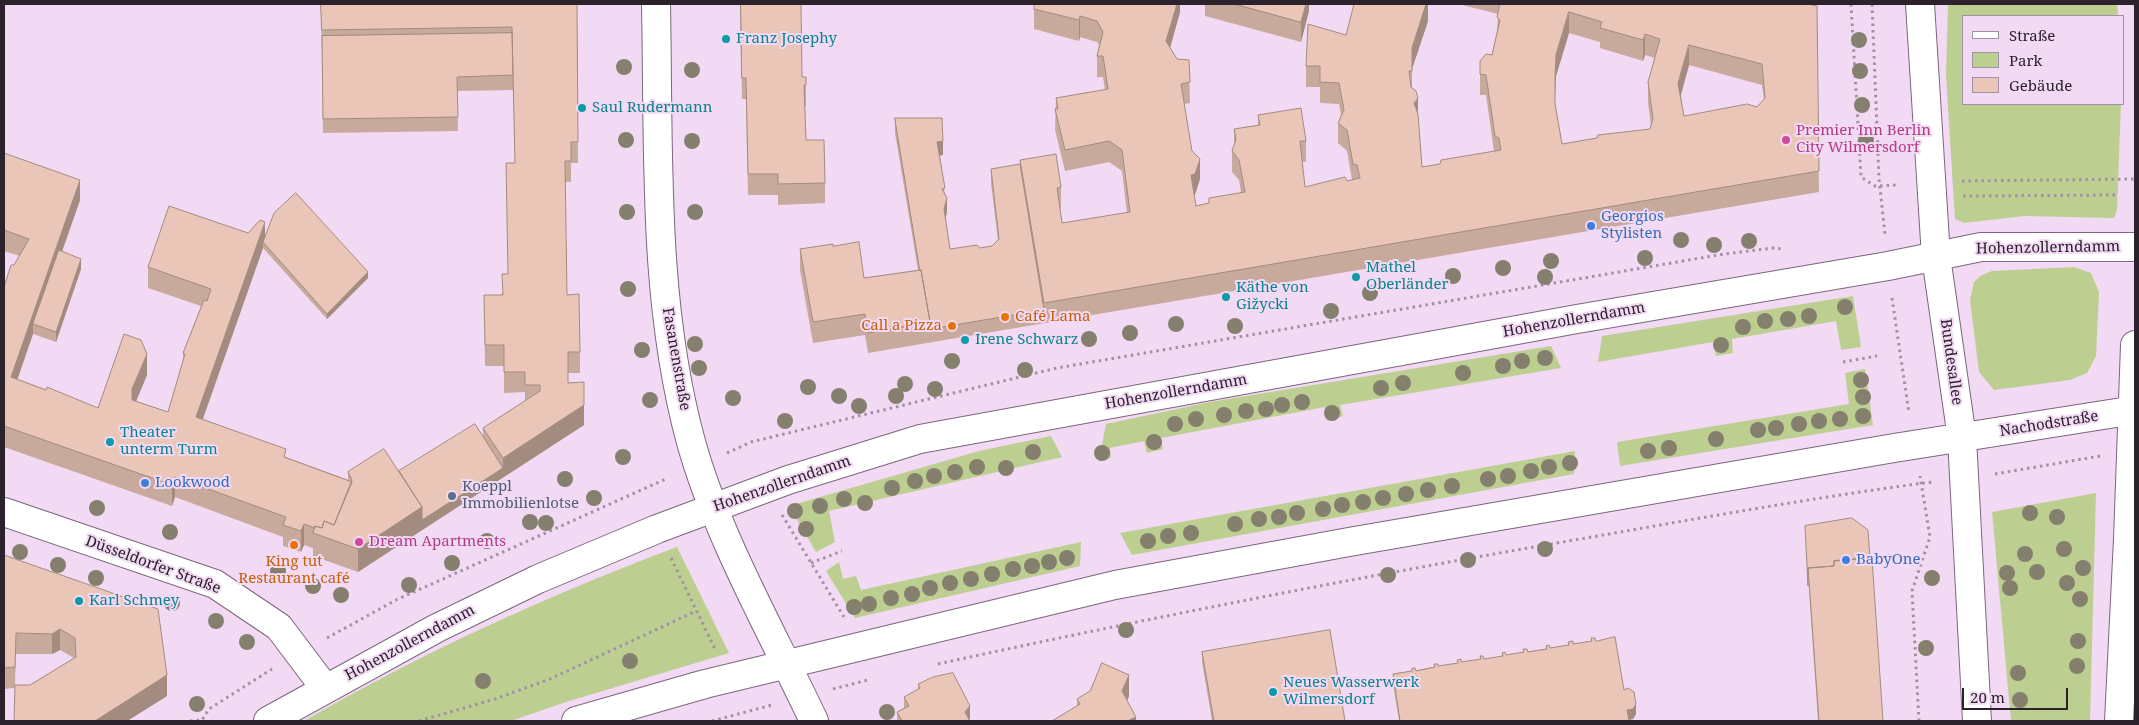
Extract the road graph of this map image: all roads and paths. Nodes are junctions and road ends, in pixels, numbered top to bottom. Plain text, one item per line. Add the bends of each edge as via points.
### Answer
1 (656, 4) edge
2 (1851, 4) edge
3 (1872, 4) edge
4 (1920, 4) edge
5 (1879, 179) dead end
6 (2135, 179) edge
7 (1953, 181) dead end
8 (1875, 186) dead end
9 (2117, 195) dead end
10 (1955, 196) dead end
11 (2135, 247) edge
12 (1791, 251) dead end
13 (1936, 257) junction
14 (1891, 289) dead end
15 (2135, 345) edge
16 (1877, 356) dead end
17 (1843, 362) dead end
18 (2134, 410) edge
19 (1910, 419) dead end
20 (1962, 438) junction
21 (751, 442) dead end
22 (2098, 457) dead end
23 (1988, 476) dead end
24 (1885, 487) dead end
25 (628, 496) dead end
26 (713, 508) junction
27 (4, 512) edge
28 (780, 512) dead end
29 (1929, 523) dead end
30 (668, 550) dead end
31 (842, 551) dead end
32 (811, 563) junction
33 (696, 611) junction
34 (846, 620) dead end
35 (328, 637) dead end
36 (718, 657) dead end
37 (786, 664) junction
38 (278, 665) dead end
39 (933, 665) dead end
40 (325, 688) junction
41 (735, 714) dead end
42 (190, 721) edge
43 (268, 721) edge
44 (419, 721) edge
45 (576, 721) edge
46 (712, 721) edge
47 (814, 721) edge
48 (1920, 721) edge
49 (1977, 721) edge
50 (2119, 721) edge

1 - 26 main road, Fasanenstraße via 667,324 688,430
2 - 8 path via 1861,177
3 - 5 path
4 - 13 main road, Bundesallee
6 - 7 path
9 - 10 path
11 - 13 main road, Hohenzollerndamm via 1981,247
12 - 21 path via 1774,248 1724,254 1057,368
13 - 20 main road, Bundesallee
13 - 26 main road, Hohenzollerndamm via 1577,318 920,439 788,480
14 - 19 path
15 - 18 main road
16 - 17 path
18 - 20 main road, Nachodstraße
18 - 50 main road
20 - 37 main road via 1115,585
20 - 49 main road, Bundesallee
22 - 23 path
24 - 39 path via 1354,578
25 - 35 path via 396,600
26 - 37 main road, Fasanenstraße
26 - 40 main road, Hohenzollerndamm via 490,601
27 - 40 main road, Düsseldorfer Straße via 214,584 279,627
28 - 32 path
29 - 48 path via 1930,538 1912,591
30 - 33 path
31 - 32 path
32 - 34 path
33 - 36 path
33 - 44 path via 550,679
37 - 45 main road
37 - 47 main road, Fasanenstraße
38 - 42 path via 209,709 202,720
40 - 43 main road, Hohenzollerndamm
41 - 46 path

